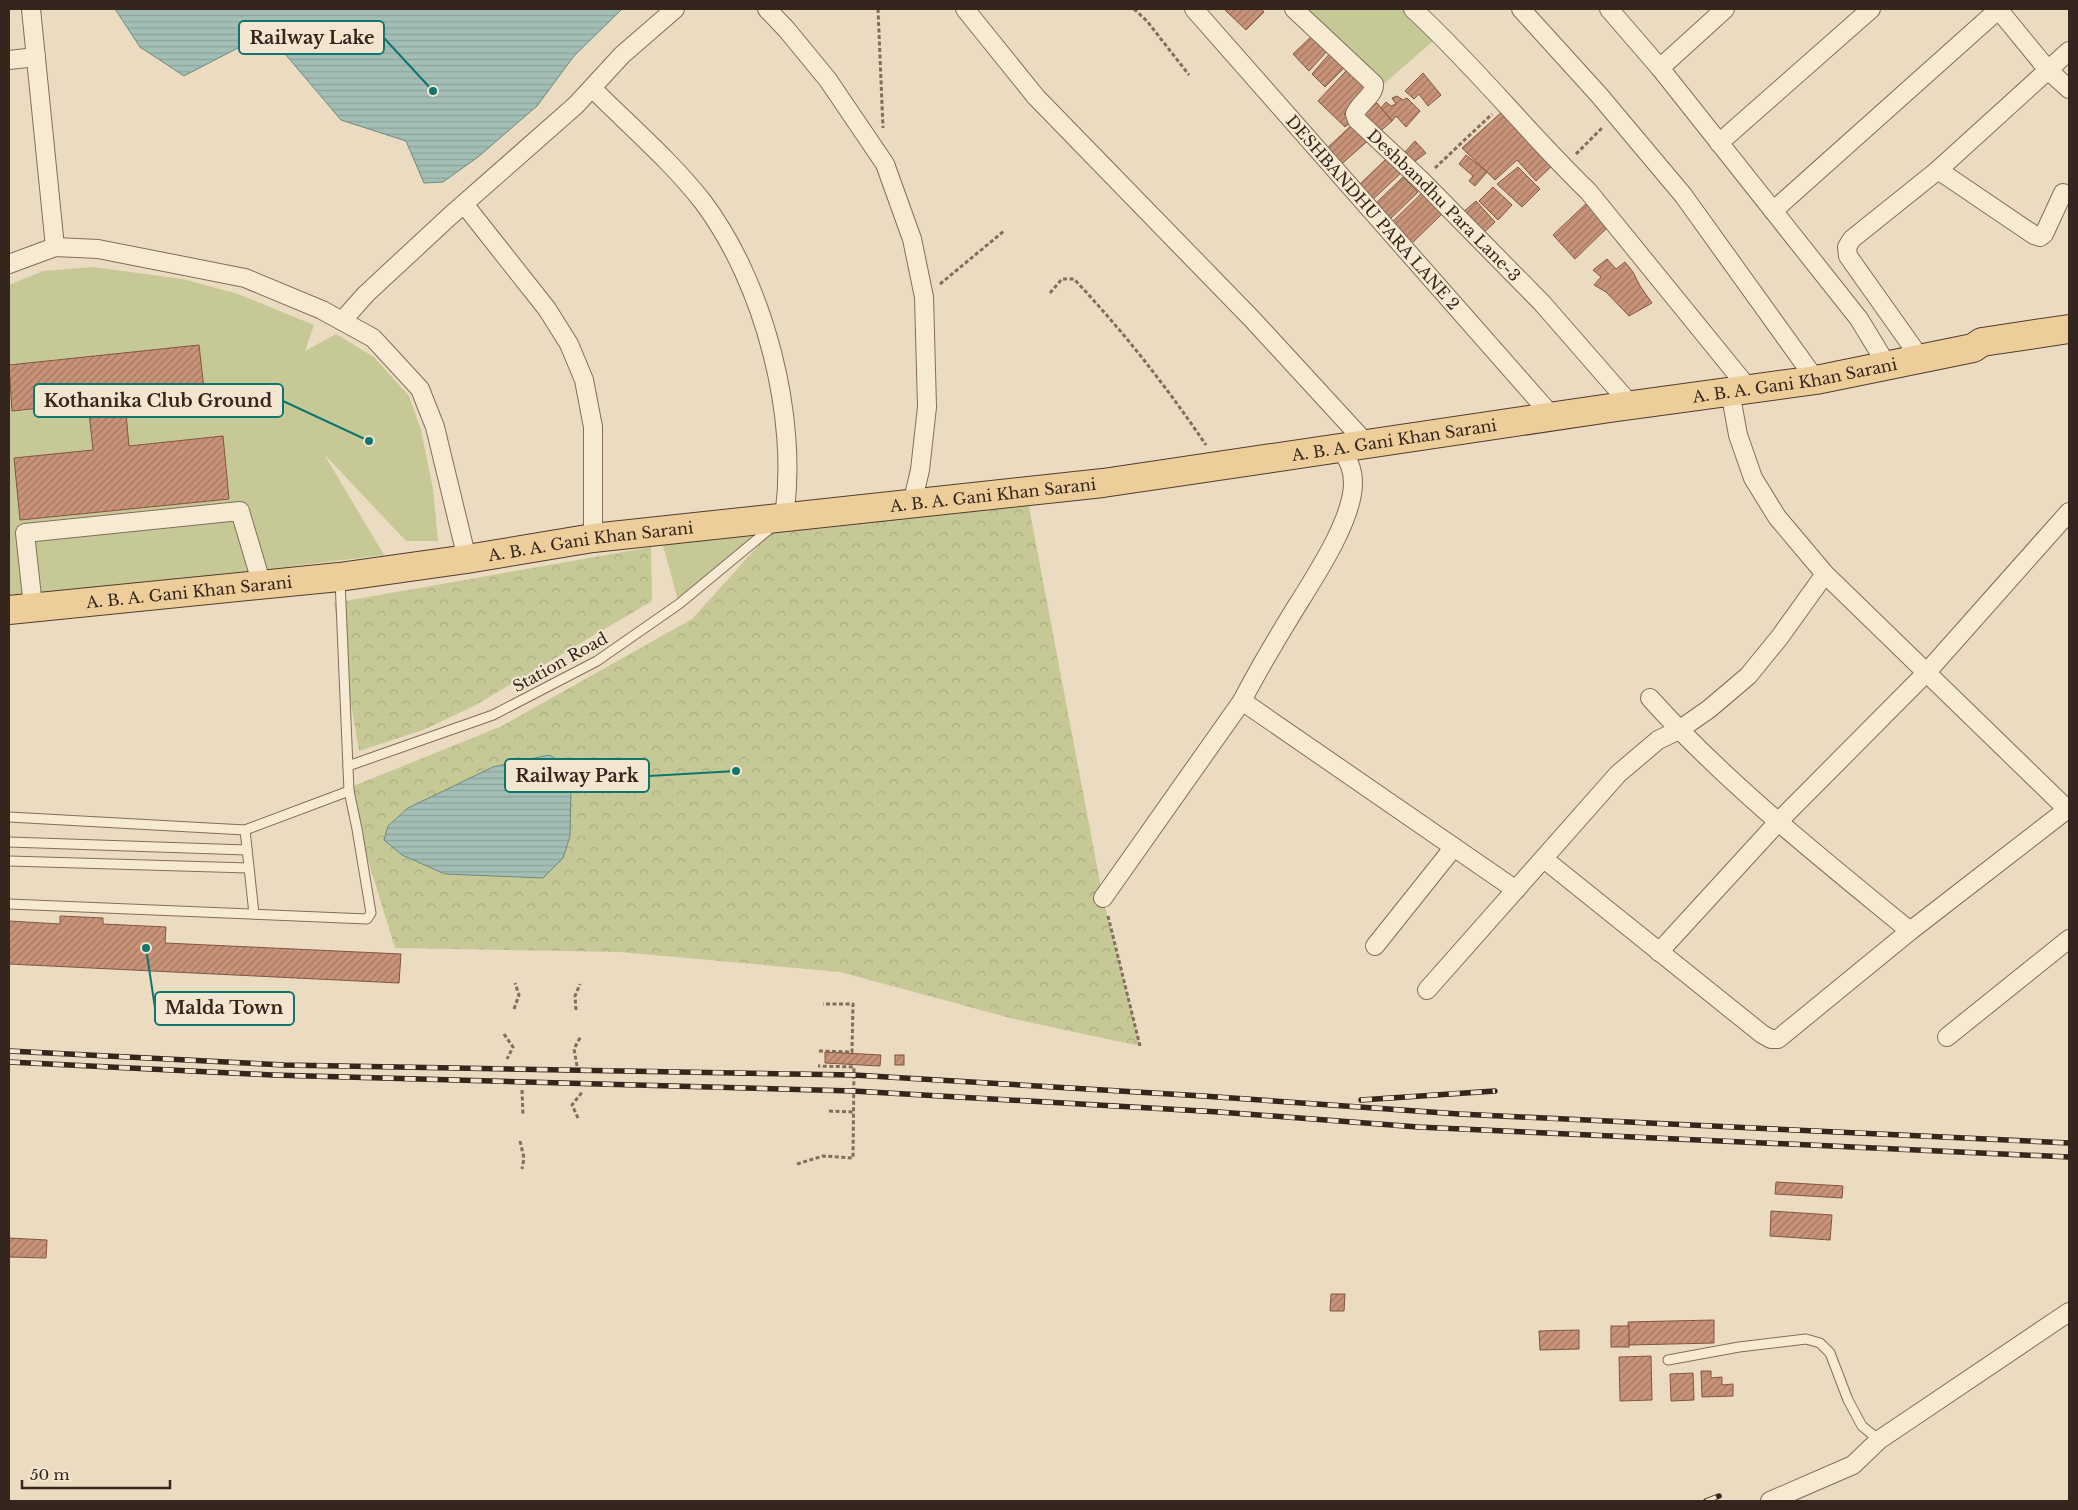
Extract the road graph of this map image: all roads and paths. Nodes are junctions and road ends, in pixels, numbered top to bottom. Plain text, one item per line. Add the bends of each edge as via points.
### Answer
1 (31, 9) edge
2 (675, 9) edge
3 (767, 9) edge
4 (878, 9) edge
5 (965, 9) edge
6 (1134, 9) edge
7 (1194, 9) edge
8 (1294, 9) edge
9 (1413, 9) edge
10 (1521, 9) edge
11 (1610, 9) edge
12 (1725, 9) edge
13 (1871, 9) edge
14 (1998, 9) edge
15 (2069, 51) edge
16 (36, 57) junction
17 (9, 60) edge
18 (1660, 68) junction
19 (2048, 70) junction
20 (1189, 75) dead end
21 (592, 88) junction
22 (2069, 90) edge
23 (1504, 103) junction
24 (1615, 115) junction
25 (1719, 143) junction
26 (884, 164) junction
27 (1563, 167) junction
28 (1938, 170) junction
29 (1421, 180) junction
30 (2067, 190) edge
31 (464, 204) junction
32 (1773, 211) junction
33 (1004, 231) dead end
34 (55, 247) junction
35 (9, 264) edge
36 (1050, 293) dead end
37 (924, 297) junction
38 (342, 321) junction
39 (2069, 329) edge
40 (2069, 345) edge
41 (1973, 348) junction
42 (1921, 359) junction
43 (1887, 364) junction
44 (1816, 380) junction
45 (1739, 390) junction
46 (1631, 405) junction
47 (1552, 416) junction
48 (1368, 444) junction
49 (1340, 448) junction
50 (1221, 466) junction
51 (912, 504) junction
52 (2069, 512) edge
53 (784, 518) junction
54 (593, 538) junction
55 (467, 560) junction
56 (1825, 574) junction
57 (339, 577) junction
58 (262, 585) junction
59 (21, 608) edge
60 (1927, 672) junction
61 (1650, 698) dead end
62 (1242, 700) junction
63 (1678, 730) junction
64 (348, 766) junction
65 (349, 791) junction
66 (2069, 809) edge
67 (9, 816) edge
68 (1778, 822) junction
69 (245, 830) junction
70 (9, 842) edge
71 (1454, 847) junction
72 (247, 850) junction
73 (1544, 858) junction
74 (9, 861) edge
75 (249, 868) junction
76 (1516, 890) junction
77 (1103, 898) joint
78 (9, 904) edge
79 (254, 914) junction
80 (1910, 931) junction
81 (2069, 939) edge
82 (1375, 946) dead end
83 (1659, 952) junction
84 (515, 983) dead end
85 (580, 984) dead end
86 (1427, 990) dead end
87 (823, 1004) dead end
88 (514, 1009) dead end
89 (576, 1010) dead end
90 (504, 1034) dead end
91 (581, 1036) dead end
92 (1947, 1037) dead end
93 (1140, 1046) dead end
94 (818, 1051) dead end
95 (507, 1059) dead end
96 (578, 1066) dead end
97 (818, 1066) dead end
98 (522, 1090) dead end
99 (584, 1091) dead end
100 (829, 1111) dead end
101 (853, 1112) junction
102 (523, 1116) dead end
103 (578, 1118) dead end
104 (520, 1141) dead end
105 (797, 1164) dead end
106 (522, 1169) dead end
107 (2069, 1312) edge
108 (1668, 1360) dead end
109 (1880, 1440) junction
110 (1770, 1501) edge

1 - 16 street
2 - 21 street via 622,55
3 - 26 street via 828,80
4 - 26 path
5 - 48 street via 1036,97 1252,319
6 - 20 path
7 - 47 street, DESHBANDHU PARA LANE 2
8 - 29 street, Deshbandhu Para Lane-3 via 1374,84 1372,92 1358,107 1357,120
9 - 23 street
10 - 24 street
11 - 18 street
12 - 18 street
13 - 25 street
14 - 19 street
14 - 32 street
15 - 19 street
16 - 17 street
16 - 34 street
18 - 25 street
19 - 22 street
19 - 28 street
21 - 31 street
21 - 53 street via 703,202 748,282 767,332 784,415 788,492
23 - 27 street
23 - 29 path
24 - 27 path
24 - 44 street via 1684,196
25 - 32 street
26 - 37 street via 912,238
27 - 45 street via 1588,191
28 - 30 street via 2040,237
28 - 42 street via 1852,239 1847,247 1848,256
29 - 46 street, Deshbandhu Para Lane-3 via 1542,303
31 - 38 street via 366,294
31 - 54 street via 547,309 569,344 584,380 592,428
32 - 43 street via 1859,318
33 - 37 path
34 - 35 street
34 - 38 street via 98,249 245,278
36 - 50 path via 1062,279 1074,279 1165,385
37 - 51 street via 927,407 920,470
38 - 55 street via 373,338 420,389 435,427
39 - 41 main road, A. B. A. Gani Khan Sarani via 1982,342
40 - 41 main road, A. B. A. Gani Khan Sarani via 1982,352
41 - 42 main road, A. B. A. Gani Khan Sarani
42 - 43 main road, A. B. A. Gani Khan Sarani
43 - 44 main road, A. B. A. Gani Khan Sarani
44 - 45 main road, A. B. A. Gani Khan Sarani
45 - 46 main road, A. B. A. Gani Khan Sarani
45 - 56 street via 1738,435 1753,478 1778,518
46 - 47 main road, A. B. A. Gani Khan Sarani
47 - 48 main road, A. B. A. Gani Khan Sarani
48 - 49 main road, A. B. A. Gani Khan Sarani
49 - 50 main road, A. B. A. Gani Khan Sarani
49 - 62 street via 1351,464 1353,484 1347,514 1325,561
50 - 51 main road, A. B. A. Gani Khan Sarani
51 - 53 main road, A. B. A. Gani Khan Sarani
52 - 60 street
53 - 54 main road, A. B. A. Gani Khan Sarani
53 - 64 lane, Station Road via 679,604 597,661 493,715
54 - 55 main road, A. B. A. Gani Khan Sarani
55 - 57 main road, A. B. A. Gani Khan Sarani
56 - 60 street
56 - 63 street via 1748,676
57 - 58 main road, A. B. A. Gani Khan Sarani
57 - 64 lane
58 - 59 main road, A. B. A. Gani Khan Sarani
58 - 59 street via 240,511 26,533
60 - 66 street
60 - 68 street
61 - 63 street
62 - 71 street
62 - 77 street
63 - 68 street
63 - 73 street via 1658,740 1618,774
64 - 65 lane
65 - 69 lane
65 - 79 lane via 358,829 371,913 369,918
66 - 80 street
67 - 69 lane
68 - 80 street
68 - 83 street
69 - 72 lane
70 - 72 lane
71 - 76 street
71 - 82 street
72 - 75 lane
73 - 76 street
73 - 83 street
74 - 75 lane
75 - 79 lane
76 - 86 street
77 - 93 path
78 - 79 lane
80 - 83 street via 1778,1039 1762,1034
81 - 92 street
84 - 88 path via 519,995
85 - 89 path via 575,996
87 - 94 path via 853,1004 852,1052
90 - 95 path via 513,1047
91 - 96 path via 574,1049
97 - 101 path via 854,1067
98 - 102 path
99 - 103 path via 572,1105
100 - 101 path
101 - 105 path via 853,1158 823,1156
104 - 106 path via 524,1158
107 - 109 street
108 - 109 lane via 1806,1339 1820,1343 1830,1353 1862,1426
109 - 110 street via 1853,1465

